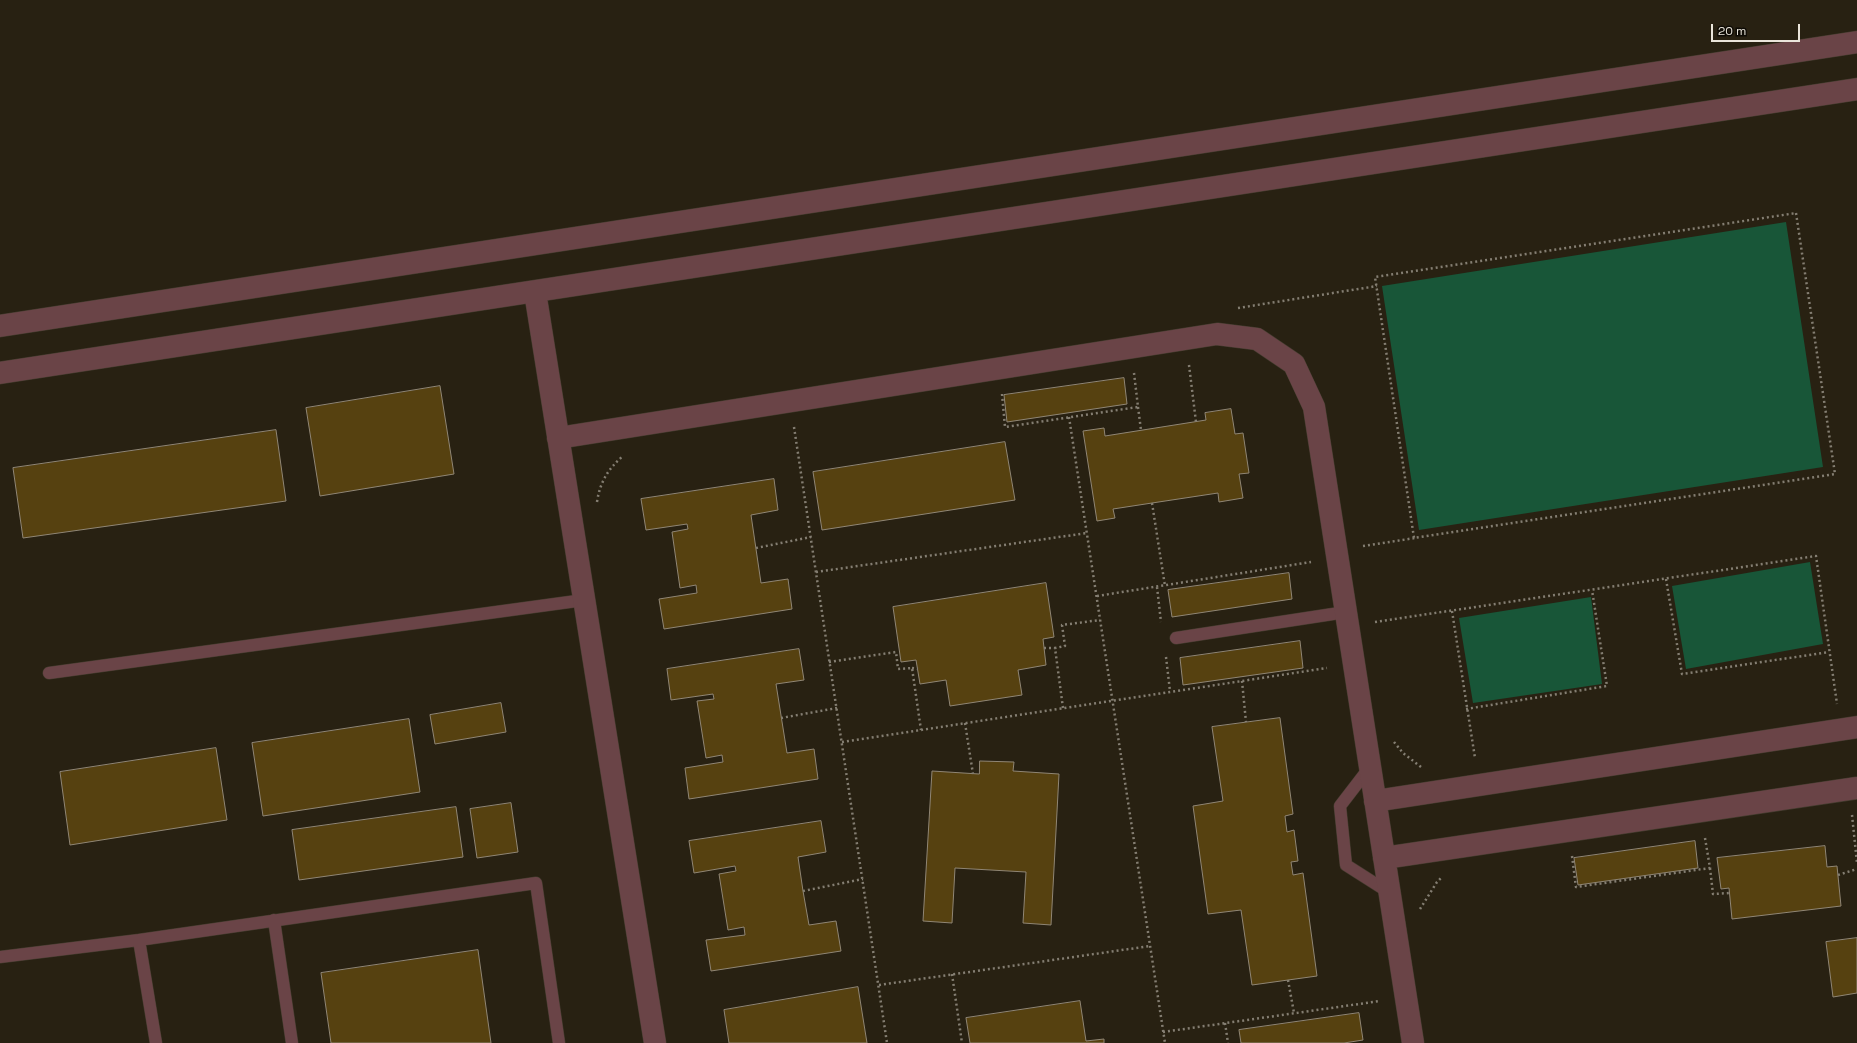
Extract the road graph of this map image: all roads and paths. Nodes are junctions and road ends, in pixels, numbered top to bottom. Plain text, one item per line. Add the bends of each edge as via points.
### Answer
1 (1857, 42) edge
2 (1857, 89) edge
3 (1377, 286) junction
4 (535, 292) junction
5 (1237, 308) dead end
6 (0, 326) edge
7 (1189, 360) dead end
8 (1133, 369) dead end
9 (0, 373) edge
10 (1001, 389) dead end
11 (1138, 407) junction
12 (1069, 417) junction
13 (793, 421) dead end
14 (1196, 422) dead end
15 (1142, 430) dead end
16 (558, 438) junction
17 (628, 451) dead end
18 (1152, 503) dead end
19 (596, 507) dead end
20 (1087, 533) junction
21 (810, 537) junction
22 (1417, 538) junction
23 (756, 548) dead end
24 (1338, 558) junction
25 (816, 572) junction
26 (1666, 579) junction
27 (1165, 586) junction
28 (1592, 590) junction
29 (1096, 596) junction
30 (584, 600) junction
31 (1452, 611) junction
32 (1346, 612) junction
33 (1100, 620) junction
34 (1369, 623) dead end
35 (1176, 638) dead end
36 (1044, 648) dead end
37 (1055, 648) junction
38 (1829, 652) junction
39 (829, 662) junction
40 (1354, 664) junction
41 (912, 668) junction
42 (918, 669) dead end
43 (49, 673) dead end
44 (1242, 681) junction
45 (1112, 701) junction
46 (837, 708) junction
47 (1063, 708) junction
48 (1466, 709) junction
49 (1838, 711) dead end
50 (781, 718) dead end
51 (1246, 722) dead end
52 (965, 723) junction
53 (1857, 727) edge
54 (921, 730) junction
55 (1390, 738) dead end
56 (842, 742) junction
57 (1475, 760) dead end
58 (1370, 767) junction
59 (1424, 768) dead end
60 (973, 774) dead end
61 (1857, 788) edge
62 (1375, 801) junction
63 (1851, 812) dead end
64 (1704, 833) dead end
65 (1572, 852) dead end
66 (1384, 858) junction
67 (1857, 863) edge
68 (1710, 868) junction
69 (1857, 869) edge
70 (1447, 873) dead end
71 (1838, 875) dead end
72 (863, 880) junction
73 (803, 890) dead end
74 (1390, 893) junction
75 (1729, 893) dead end
76 (1420, 914) dead end
77 (274, 920) junction
78 (139, 940) junction
79 (1150, 946) junction
80 (0, 957) edge
81 (952, 974) junction
82 (1288, 980) dead end
83 (879, 985) junction
84 (1406, 997) junction
85 (1294, 1013) junction
86 (1225, 1023) junction
87 (1163, 1032) junction
88 (156, 1043) edge
89 (292, 1043) edge
90 (559, 1043) edge
91 (655, 1043) edge
92 (887, 1043) edge
93 (962, 1043) edge
94 (1164, 1043) edge
95 (1228, 1043) edge
96 (1413, 1043) edge

1 - 6 street
2 - 4 street
3 - 5 path
3 - 22 path via 1414,538
3 - 22 path via 1375,277 1796,213 1835,474
4 - 9 street
4 - 16 street
7 - 14 path
8 - 11 path
10 - 12 path via 1005,427
11 - 12 path
11 - 15 path
12 - 20 path
13 - 21 path
16 - 24 street via 1217,334 1257,339 1294,364 1314,406
16 - 30 street
17 - 19 path via 609,468 598,494
18 - 27 path
20 - 25 path
20 - 29 path
21 - 23 path
21 - 25 path
22 - 24 path via 1356,548 1357,555
24 - 27 path
24 - 32 street
25 - 39 path
26 - 28 path
26 - 38 path via 1682,674
26 - 38 path via 1816,556
27 - 29 path
28 - 31 path
28 - 48 path via 1607,686
29 - 33 path
30 - 43 lane
30 - 91 street
31 - 34 path
31 - 48 path
32 - 35 lane
32 - 40 street
33 - 37 path via 1062,625 1065,646
33 - 45 path
36 - 37 path
37 - 47 path
38 - 49 path
39 - 41 path via 896,652 898,669
39 - 46 path
40 - 44 path
40 - 58 street
41 - 42 path
41 - 54 path
44 - 45 path
44 - 51 path
45 - 47 path
45 - 79 path
46 - 50 path
46 - 56 path
47 - 52 path
48 - 57 path
52 - 54 path
52 - 60 path
53 - 62 street
54 - 56 path
55 - 59 path via 1403,753
56 - 72 path
58 - 62 street
58 - 74 lane via 1340,806 1346,865
61 - 66 street
62 - 66 street
63 - 67 path
64 - 68 path
65 - 68 path via 1576,887
66 - 74 street
68 - 75 path via 1713,894
69 - 71 path
70 - 76 path via 1437,882 1421,906
72 - 73 path
72 - 83 path
74 - 84 street
77 - 78 lane
77 - 89 lane
77 - 90 lane via 536,883
78 - 80 lane
78 - 88 lane
79 - 81 path
79 - 87 path
81 - 83 path
81 - 93 path
82 - 85 path
83 - 92 path
84 - 85 path
84 - 96 street
85 - 86 path
86 - 87 path
86 - 95 path
87 - 94 path

